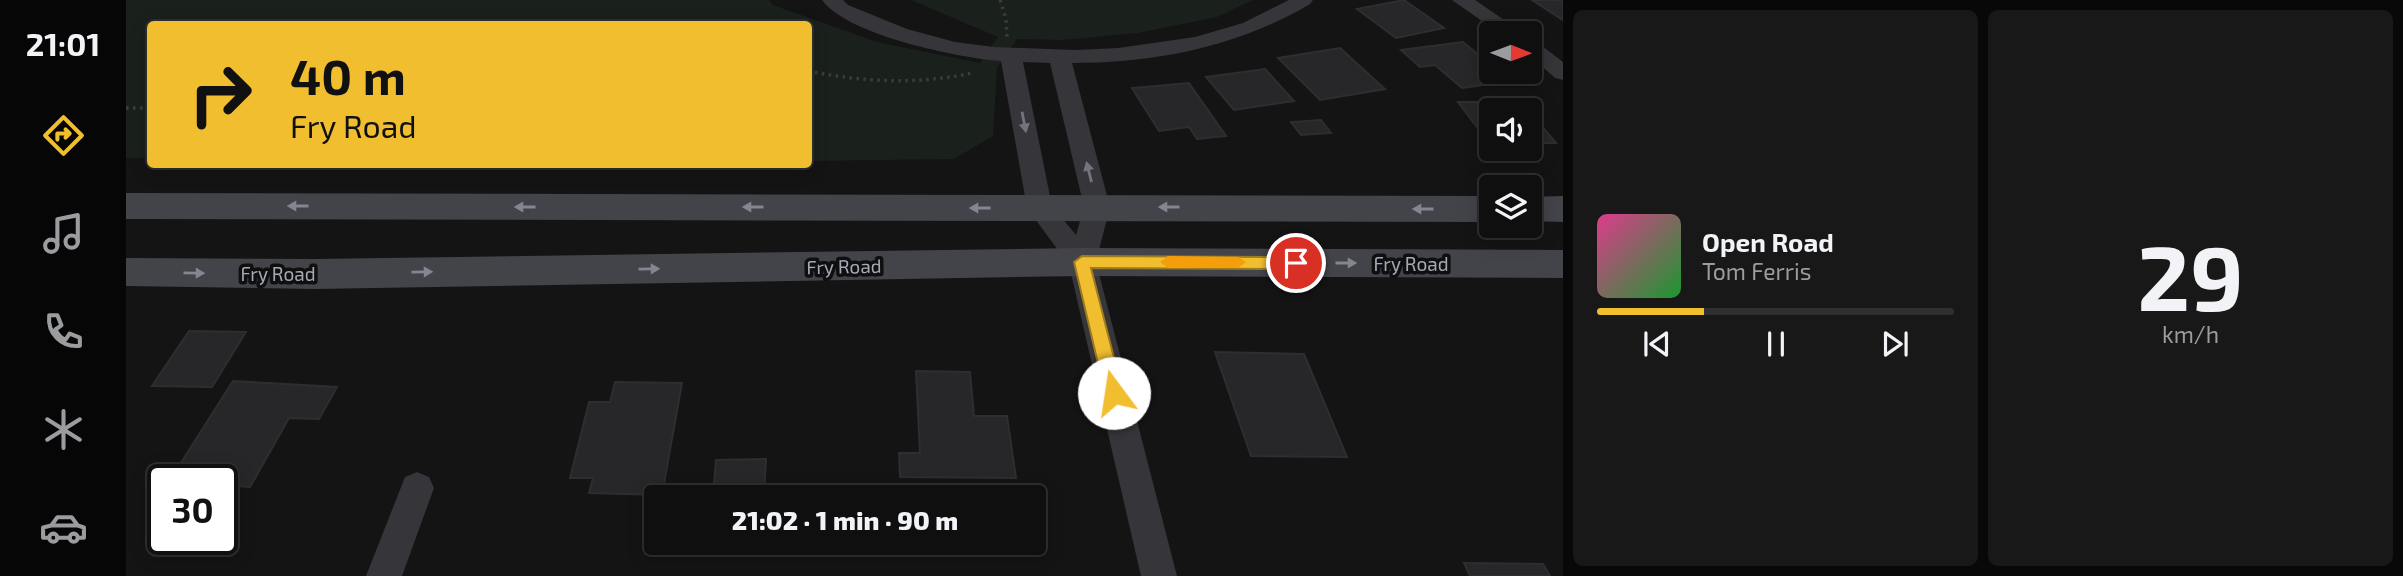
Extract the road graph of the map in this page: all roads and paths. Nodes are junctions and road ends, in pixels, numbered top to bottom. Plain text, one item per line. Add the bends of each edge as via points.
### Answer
1 (832, 0) edge
2 (1000, 0) edge
3 (1303, 0) edge
4 (1462, 0) edge
5 (1494, 21) edge
6 (1007, 54) junction
7 (1542, 55) edge
8 (1059, 56) junction
9 (812, 72) edge
10 (1563, 72) edge
11 (126, 108) edge
12 (147, 108) edge
13 (126, 206) edge
14 (1097, 206) junction
15 (1040, 208) junction
16 (1479, 209) edge
17 (1542, 209) edge
18 (1563, 209) edge
19 (1082, 262) junction
20 (1563, 264) edge
21 (126, 272) edge
22 (417, 488) dead end
23 (384, 576) edge
24 (1159, 576) edge

1 - 6 street via 841,9 921,40
2 - 6 path via 1006,19
3 - 8 street via 1232,34 1181,46
4 - 5 street
6 - 8 street
6 - 9 path via 986,69 928,82 865,83
6 -> 15 street
7 - 10 street
14 -> 8 street
11 - 12 path
15 -> 13 main road
14 - 15 main road
16 -> 14 main road
14 - 19 street
15 - 19 street
17 - 18 main road
19 -> 20 main road, Fry Road
21 -> 19 main road, Fry Road via 315,274
19 - 24 street
22 - 23 street

